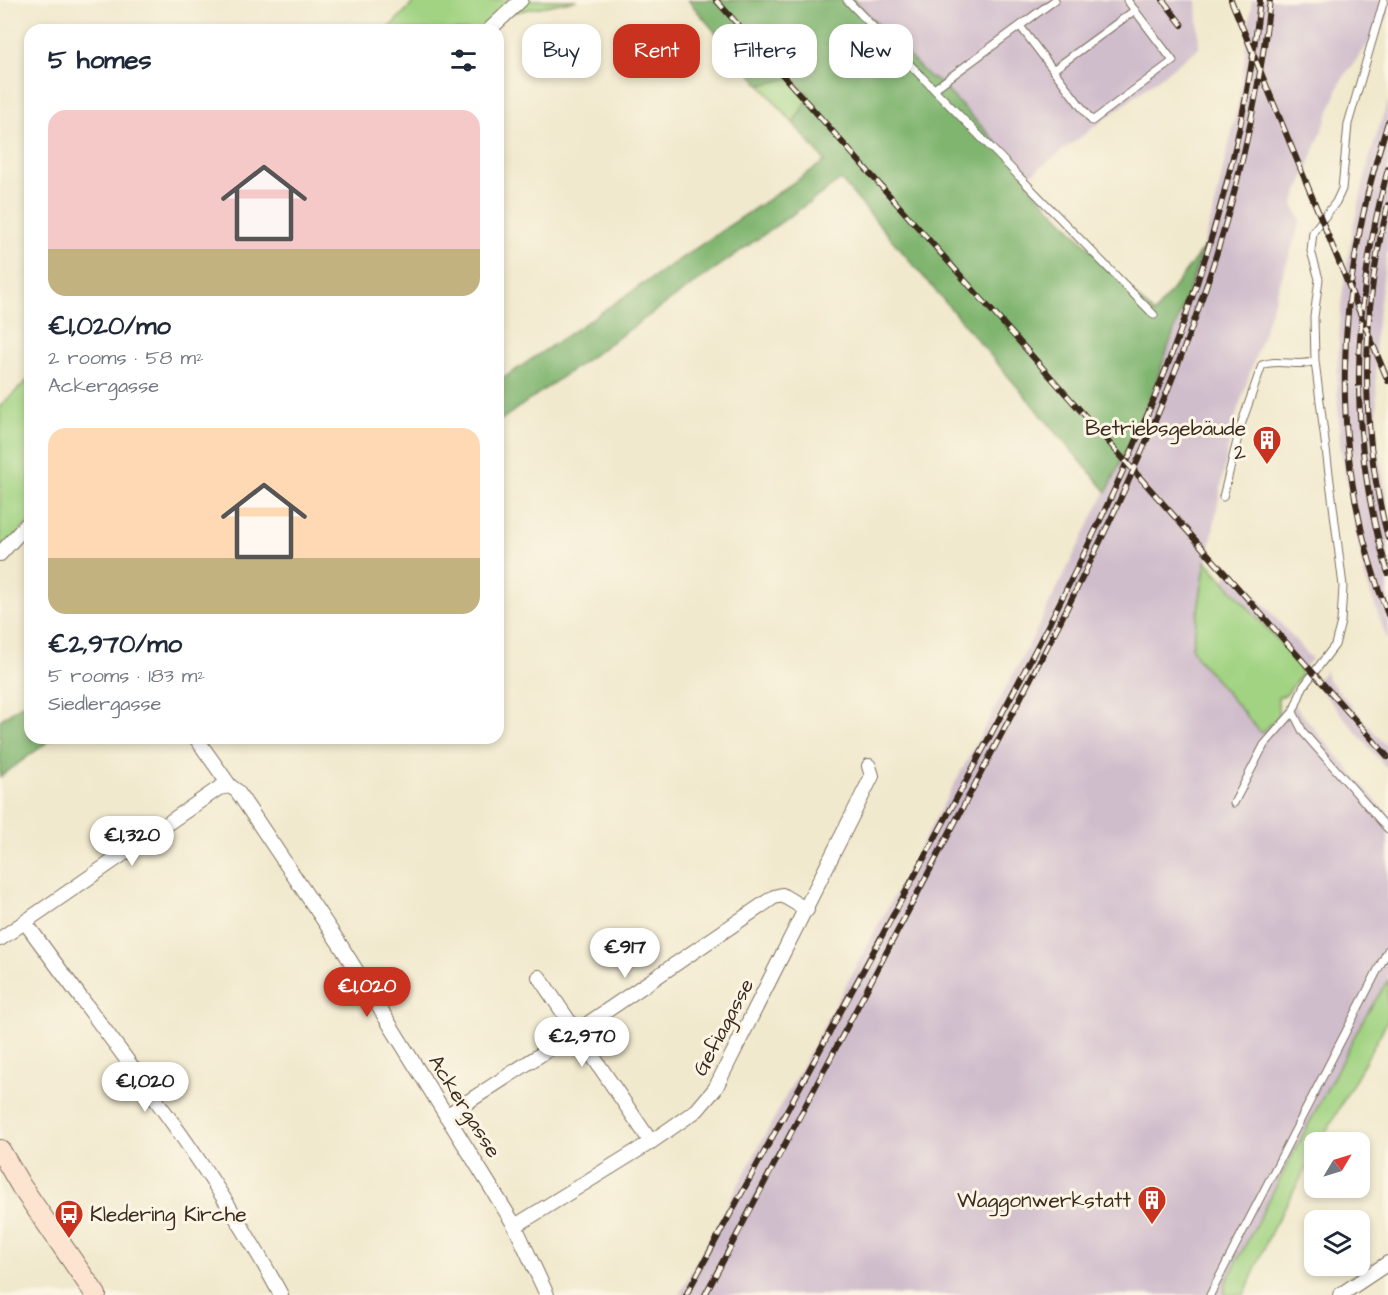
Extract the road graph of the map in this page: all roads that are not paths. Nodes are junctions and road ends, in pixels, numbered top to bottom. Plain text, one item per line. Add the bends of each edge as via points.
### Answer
1 (521, 0) edge
2 (847, 0) edge
3 (1055, 0) edge
4 (1127, 0) edge
5 (1384, 0) edge
6 (1135, 10) junction
7 (495, 24) edge
8 (1020, 26) junction
9 (1053, 70) junction
10 (934, 89) junction
11 (1154, 315) dead end
12 (1315, 361) junction
13 (1224, 497) dead end
14 (24, 528) edge
15 (0, 554) edge
16 (1293, 712) junction
17 (200, 744) edge
18 (869, 766) dead end
19 (230, 786) junction
20 (1234, 803) dead end
21 (1388, 829) edge
22 (807, 910) junction
23 (25, 922) junction
24 (0, 939) edge
25 (1388, 950) edge
26 (539, 977) dead end
27 (576, 1031) junction
28 (446, 1116) junction
29 (651, 1142) junction
30 (0, 1150) edge
31 (515, 1226) junction
32 (1388, 1263) edge
33 (96, 1295) edge
34 (281, 1295) edge
35 (547, 1295) edge
36 (1210, 1295) edge
37 (1340, 1295) edge

1 - 7 street
2 - 10 lane
3 - 8 lane
4 - 6 lane
5 - 12 lane via 1348,124 1342,189 1313,232 1311,251 1319,279 1314,317
6 - 9 lane
6 - 9 lane via 1173,61 1092,121
8 - 9 lane
8 - 10 lane
10 - 11 lane
12 - 13 lane via 1305,365 1262,365 1241,425
12 - 16 lane via 1343,586 1341,622 1335,645 1303,687
14 - 15 street
16 - 20 lane via 1264,745
16 - 21 lane via 1304,732
17 - 19 street, Ackergasse
18 - 22 street, Gefiagasse via 872,776
19 - 23 street via 219,788
19 - 28 street, Ackergasse via 340,946
22 - 27 street via 782,895 774,897
22 - 29 street, Gefiagasse via 715,1089 697,1110
23 - 24 street
23 - 34 street via 195,1155 238,1219
25 - 36 lane
26 - 27 street
27 - 28 street
27 - 29 street
28 - 31 street, Ackergasse
29 - 31 street, Gefiagasse
30 - 33 main road
31 - 35 street, Ackergasse
32 - 37 street

